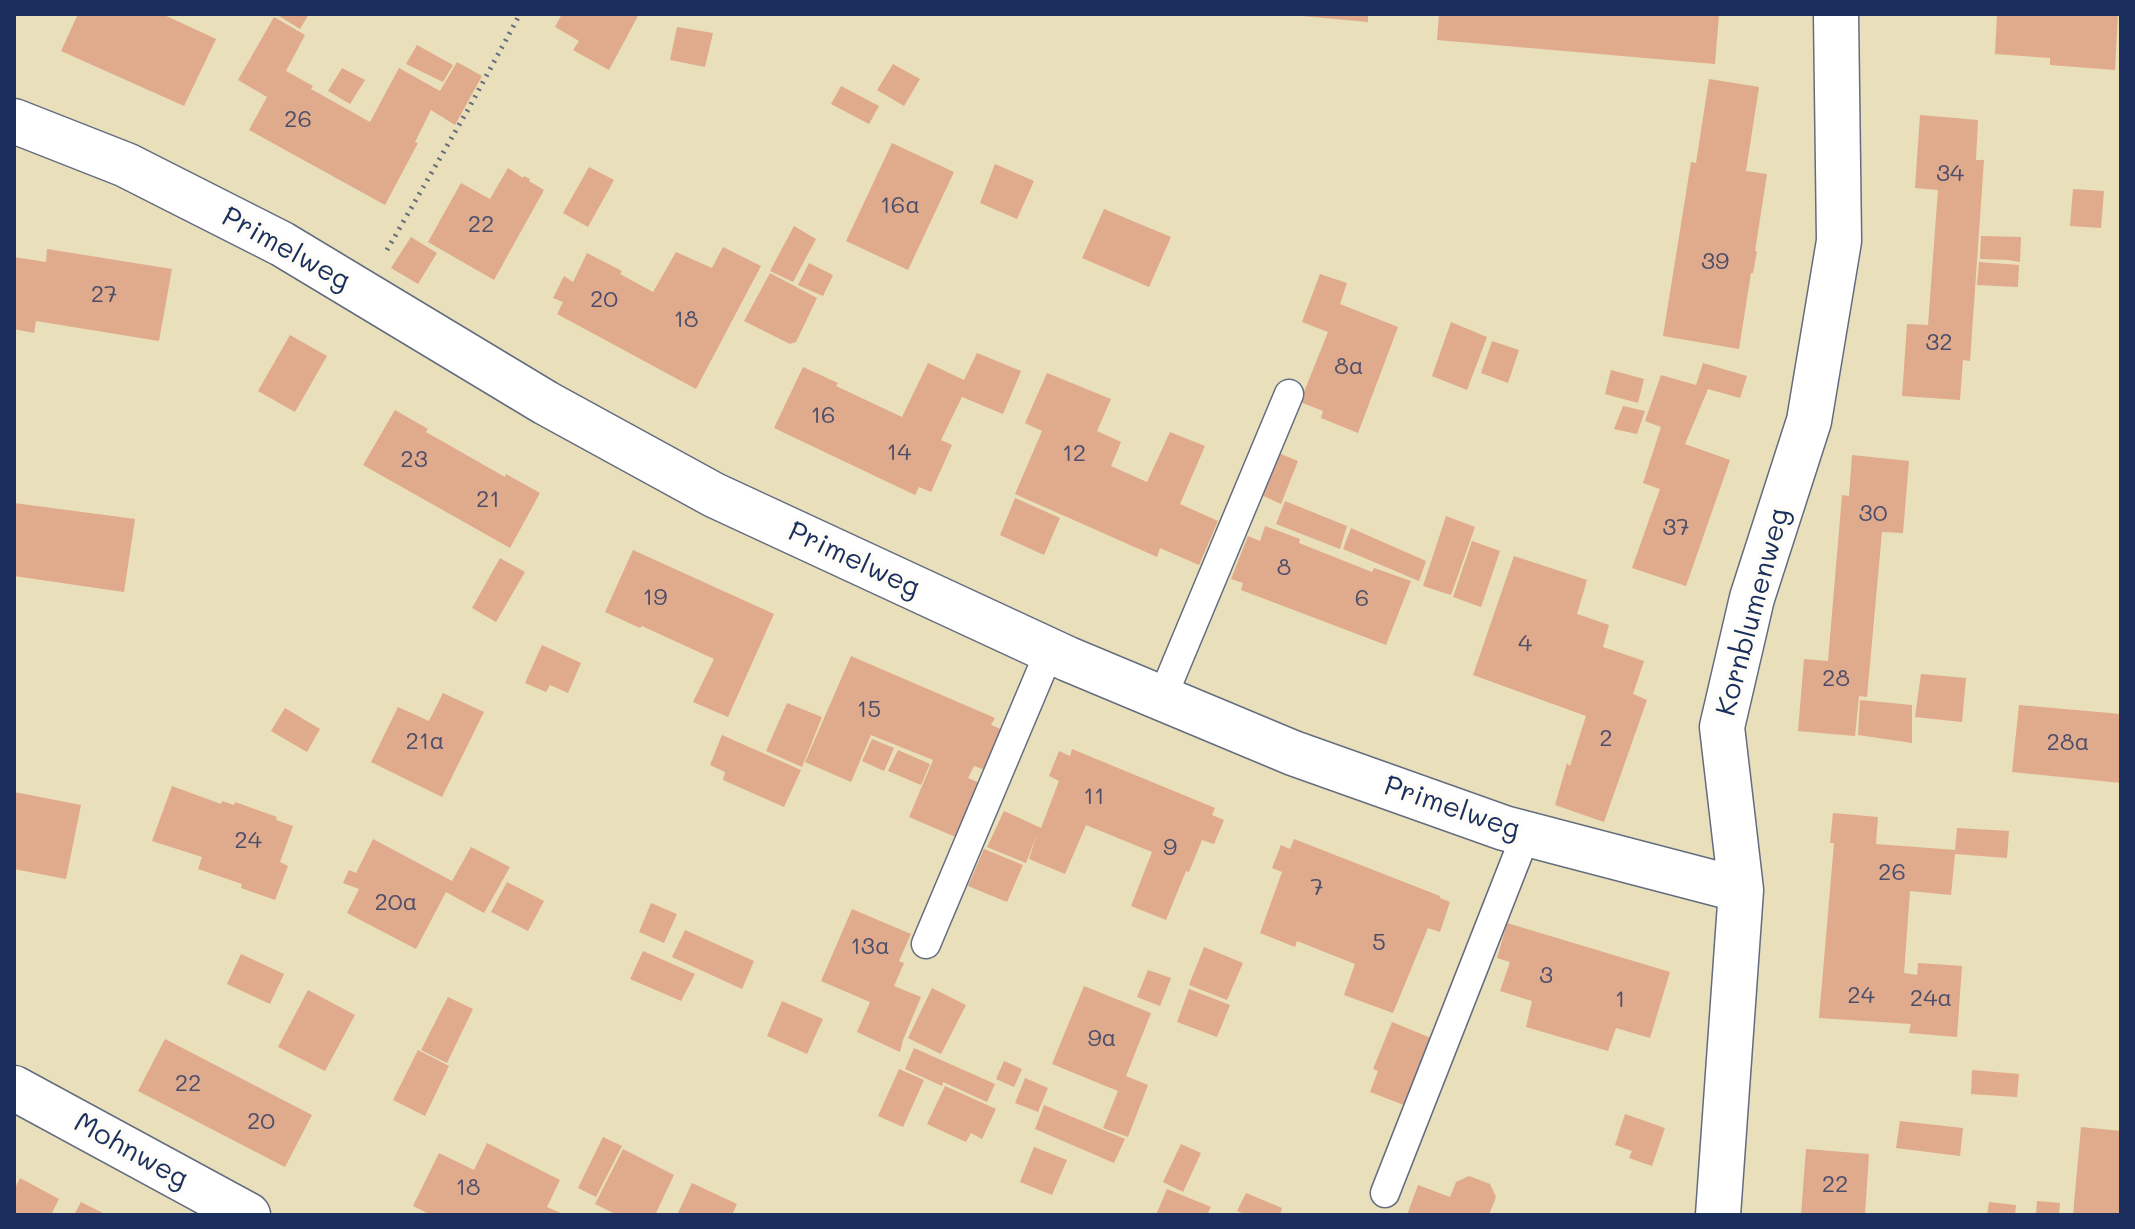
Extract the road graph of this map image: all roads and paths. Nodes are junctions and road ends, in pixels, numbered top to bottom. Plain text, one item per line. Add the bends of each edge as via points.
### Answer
1 (520, 14) edge
2 (1836, 14) edge
3 (14, 121) edge
4 (364, 292) junction
5 (1289, 394) dead end
6 (1050, 650) junction
7 (1162, 698) junction
8 (1526, 834) junction
9 (1741, 890) junction
10 (926, 944) dead end
11 (14, 1088) edge
12 (1385, 1193) dead end
13 (248, 1215) edge
14 (1718, 1215) edge

1 - 4 path
2 - 9 street, Kornblumenweg via 1839,241 1809,421 1752,598 1722,727
3 - 4 street, Primelweg via 126,165
4 - 6 street, Primelweg via 546,403 714,495
5 - 7 lane
6 - 7 street, Primelweg
6 - 10 lane
7 - 8 street, Primelweg via 1293,753
8 - 9 street, Primelweg
8 - 12 lane
9 - 14 street, Kornblumenweg
11 - 13 street, Mohnweg

